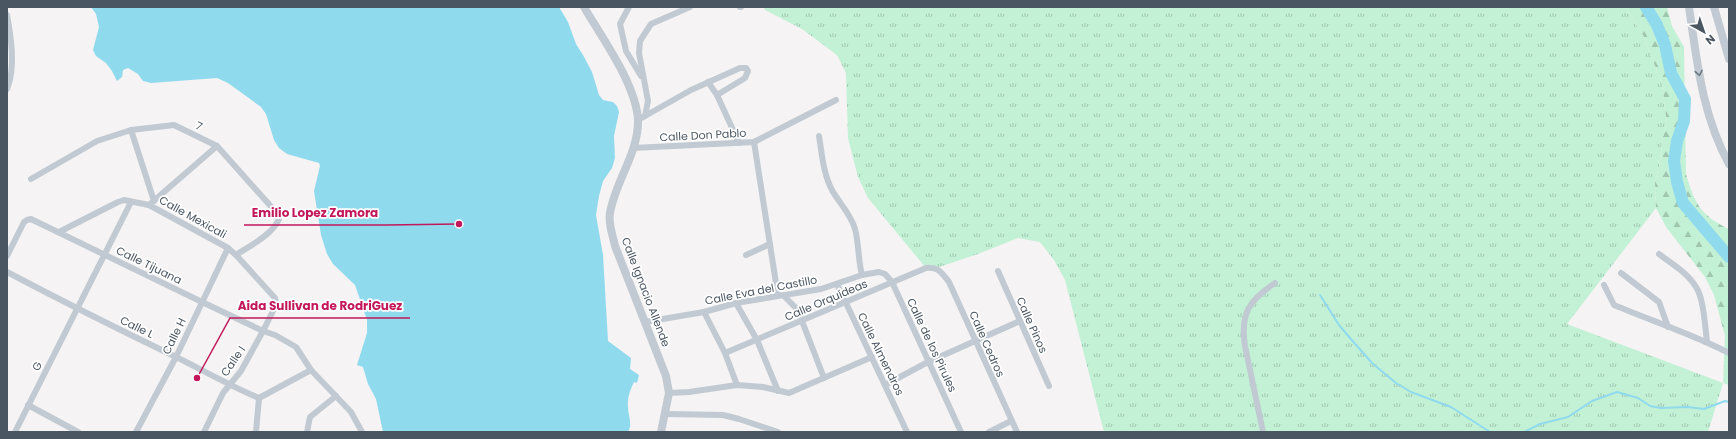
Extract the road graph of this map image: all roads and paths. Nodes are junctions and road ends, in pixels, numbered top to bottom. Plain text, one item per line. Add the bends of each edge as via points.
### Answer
1 (584, 7) edge
2 (629, 7) edge
3 (690, 7) edge
4 (1689, 7) edge
5 (1714, 7) edge
6 (7, 15) edge
7 (1729, 59) edge
8 (643, 80) junction
9 (708, 82) junction
10 (7, 90) edge
11 (717, 95) junction
12 (836, 100) dead end
13 (641, 118) junction
14 (131, 130) junction
15 (819, 136) dead end
16 (754, 142) junction
17 (739, 143) junction
18 (217, 146) junction
19 (633, 148) junction
20 (1729, 164) edge
21 (32, 179) dead end
22 (131, 202) junction
23 (152, 203) junction
24 (59, 232) junction
25 (770, 244) junction
26 (228, 248) junction
27 (104, 254) junction
28 (746, 254) dead end
29 (1659, 254) dead end
30 (236, 255) junction
31 (7, 256) edge
32 (936, 268) joint
33 (998, 271) dead end
34 (7, 272) edge
35 (879, 272) joint
36 (1621, 273) dead end
37 (862, 275) junction
38 (892, 282) junction
39 (1275, 283) dead end
40 (837, 284) junction
41 (1604, 285) dead end
42 (781, 295) junction
43 (202, 302) junction
44 (277, 302) joint
45 (736, 303) junction
46 (845, 303) junction
47 (78, 310) junction
48 (704, 312) junction
49 (802, 321) junction
50 (1020, 321) junction
51 (645, 322) junction
52 (1668, 327) junction
53 (263, 331) junction
54 (758, 340) junction
55 (975, 340) junction
56 (1707, 342) junction
57 (725, 353) junction
58 (1729, 353) edge
59 (176, 357) junction
60 (872, 357) junction
61 (928, 362) junction
62 (311, 370) junction
63 (824, 378) junction
64 (229, 385) junction
65 (737, 385) junction
66 (885, 385) junction
67 (1049, 386) dead end
68 (778, 391) junction
69 (669, 393) junction
70 (336, 396) junction
71 (259, 398) junction
72 (28, 405) junction
73 (666, 414) junction
74 (1011, 421) junction
75 (763, 430) edge
76 (15, 432) edge
77 (78, 432) edge
78 (136, 432) edge
79 (204, 432) edge
80 (256, 432) edge
81 (307, 432) edge
82 (362, 432) edge
83 (661, 432) edge
84 (778, 432) edge
85 (907, 432) edge
86 (961, 432) edge
87 (989, 432) edge
88 (1017, 432) edge
89 (1263, 432) edge

1 - 13 street, Calle Ignacio Allende via 625,77
2 - 8 street via 620,24 626,50
3 - 8 street via 647,28 640,41 639,53
4 -> 20 street via 1703,97 1715,135
5 - 7 street
6 - 10 street via 12,44 10,83
8 - 13 street via 648,101
9 - 11 street
9 - 11 street via 740,68 746,68 748,72 745,78
9 - 13 street
11 - 17 street
12 - 16 street, Calle Don Pablo
13 - 19 street, Calle Ignacio Allende
14 - 18 street, 7 via 174,126
14 - 21 street, 7 via 97,141
14 - 23 street
15 - 37 street via 826,176 856,230
16 - 17 street, Calle Don Pablo
16 - 25 street
17 - 19 street, Calle Don Pablo
18 - 23 street
18 - 30 street, 7 via 276,212 279,219 263,237
19 - 51 street, Calle Ignacio Allende via 614,198 610,228
22 - 23 street, Calle Mexicali
22 - 24 street, Calle Mexicali via 118,202
22 - 27 street, G
23 - 26 street, Calle Mexicali
24 - 27 street, Calle Tijuana
24 - 31 street, Calle Tijuana via 31,219 27,220
25 - 28 street
25 - 42 street
26 - 30 street, Calle Mexicali
26 - 43 street, Calle H
27 - 43 street, Calle Tijuana
27 - 47 street, G
29 - 56 street via 1691,279 1697,288
30 - 44 street, Calle Mexicali
32 - 38 street, Calle Orquídeas via 926,268
32 - 55 street, Calle Cedros via 949,282
33 - 50 street, Calle Pinos
34 - 47 street, Calle L
35 - 37 street, Calle Eva del Castillo
35 - 38 street, Calle de los Pirules via 885,274
36 - 52 street via 1658,302
37 - 40 street, Calle Eva del Castillo
38 - 46 street, Calle Orquídeas
38 - 61 street, Calle de los Pirules
39 - 89 street via 1259,294 1248,309 1243,333
40 - 42 street, Calle Eva del Castillo
40 - 46 street, Calle Almendros
41 - 52 street via 1614,304
42 - 45 street, Calle Eva del Castillo
42 - 49 street via 796,308
43 - 53 street, Calle Tijuana
43 - 59 street, Calle H
44 - 53 street, Calle I
45 - 48 street, Calle Eva del Castillo
45 - 54 street
46 - 49 street, Calle Orquídeas
46 - 60 street, Calle Almendros
47 - 59 street, Calle L
47 - 72 street, G
48 - 51 street, Calle Eva del Castillo
48 - 57 street
49 - 54 street, Calle Orquídeas
49 - 63 street
50 - 55 street
50 - 67 street, Calle Pinos
51 - 69 street, Calle Ignacio Allende via 666,376
52 - 56 street
53 - 62 street, Calle Tijuana via 296,348
53 - 64 street, Calle I via 241,371
54 - 57 street, Calle Orquídeas
54 - 68 street
55 - 61 street
55 - 74 street, Calle Cedros
56 - 58 street
57 - 65 street
59 - 64 street, Calle L
59 - 78 street, Calle H
60 - 63 street
60 - 66 street, Calle Almendros
61 - 66 street
61 - 86 street, Calle de los Pirules
62 - 70 street, Calle Tijuana
62 - 71 street
63 - 68 street via 789,393
64 - 71 street, Calle L
64 - 79 street, Calle I via 222,393
65 - 68 street
65 - 69 street
66 - 85 street, Calle Almendros
69 - 73 street, Calle Ignacio Allende
70 - 81 street via 310,417
70 - 82 street, Calle Tijuana via 351,412
71 - 80 street
72 - 76 street, G
72 - 77 street
73 - 75 street via 723,415
73 - 83 street, Calle Ignacio Allende
74 - 87 street
74 - 88 street, Calle Cedros
75 - 84 street

